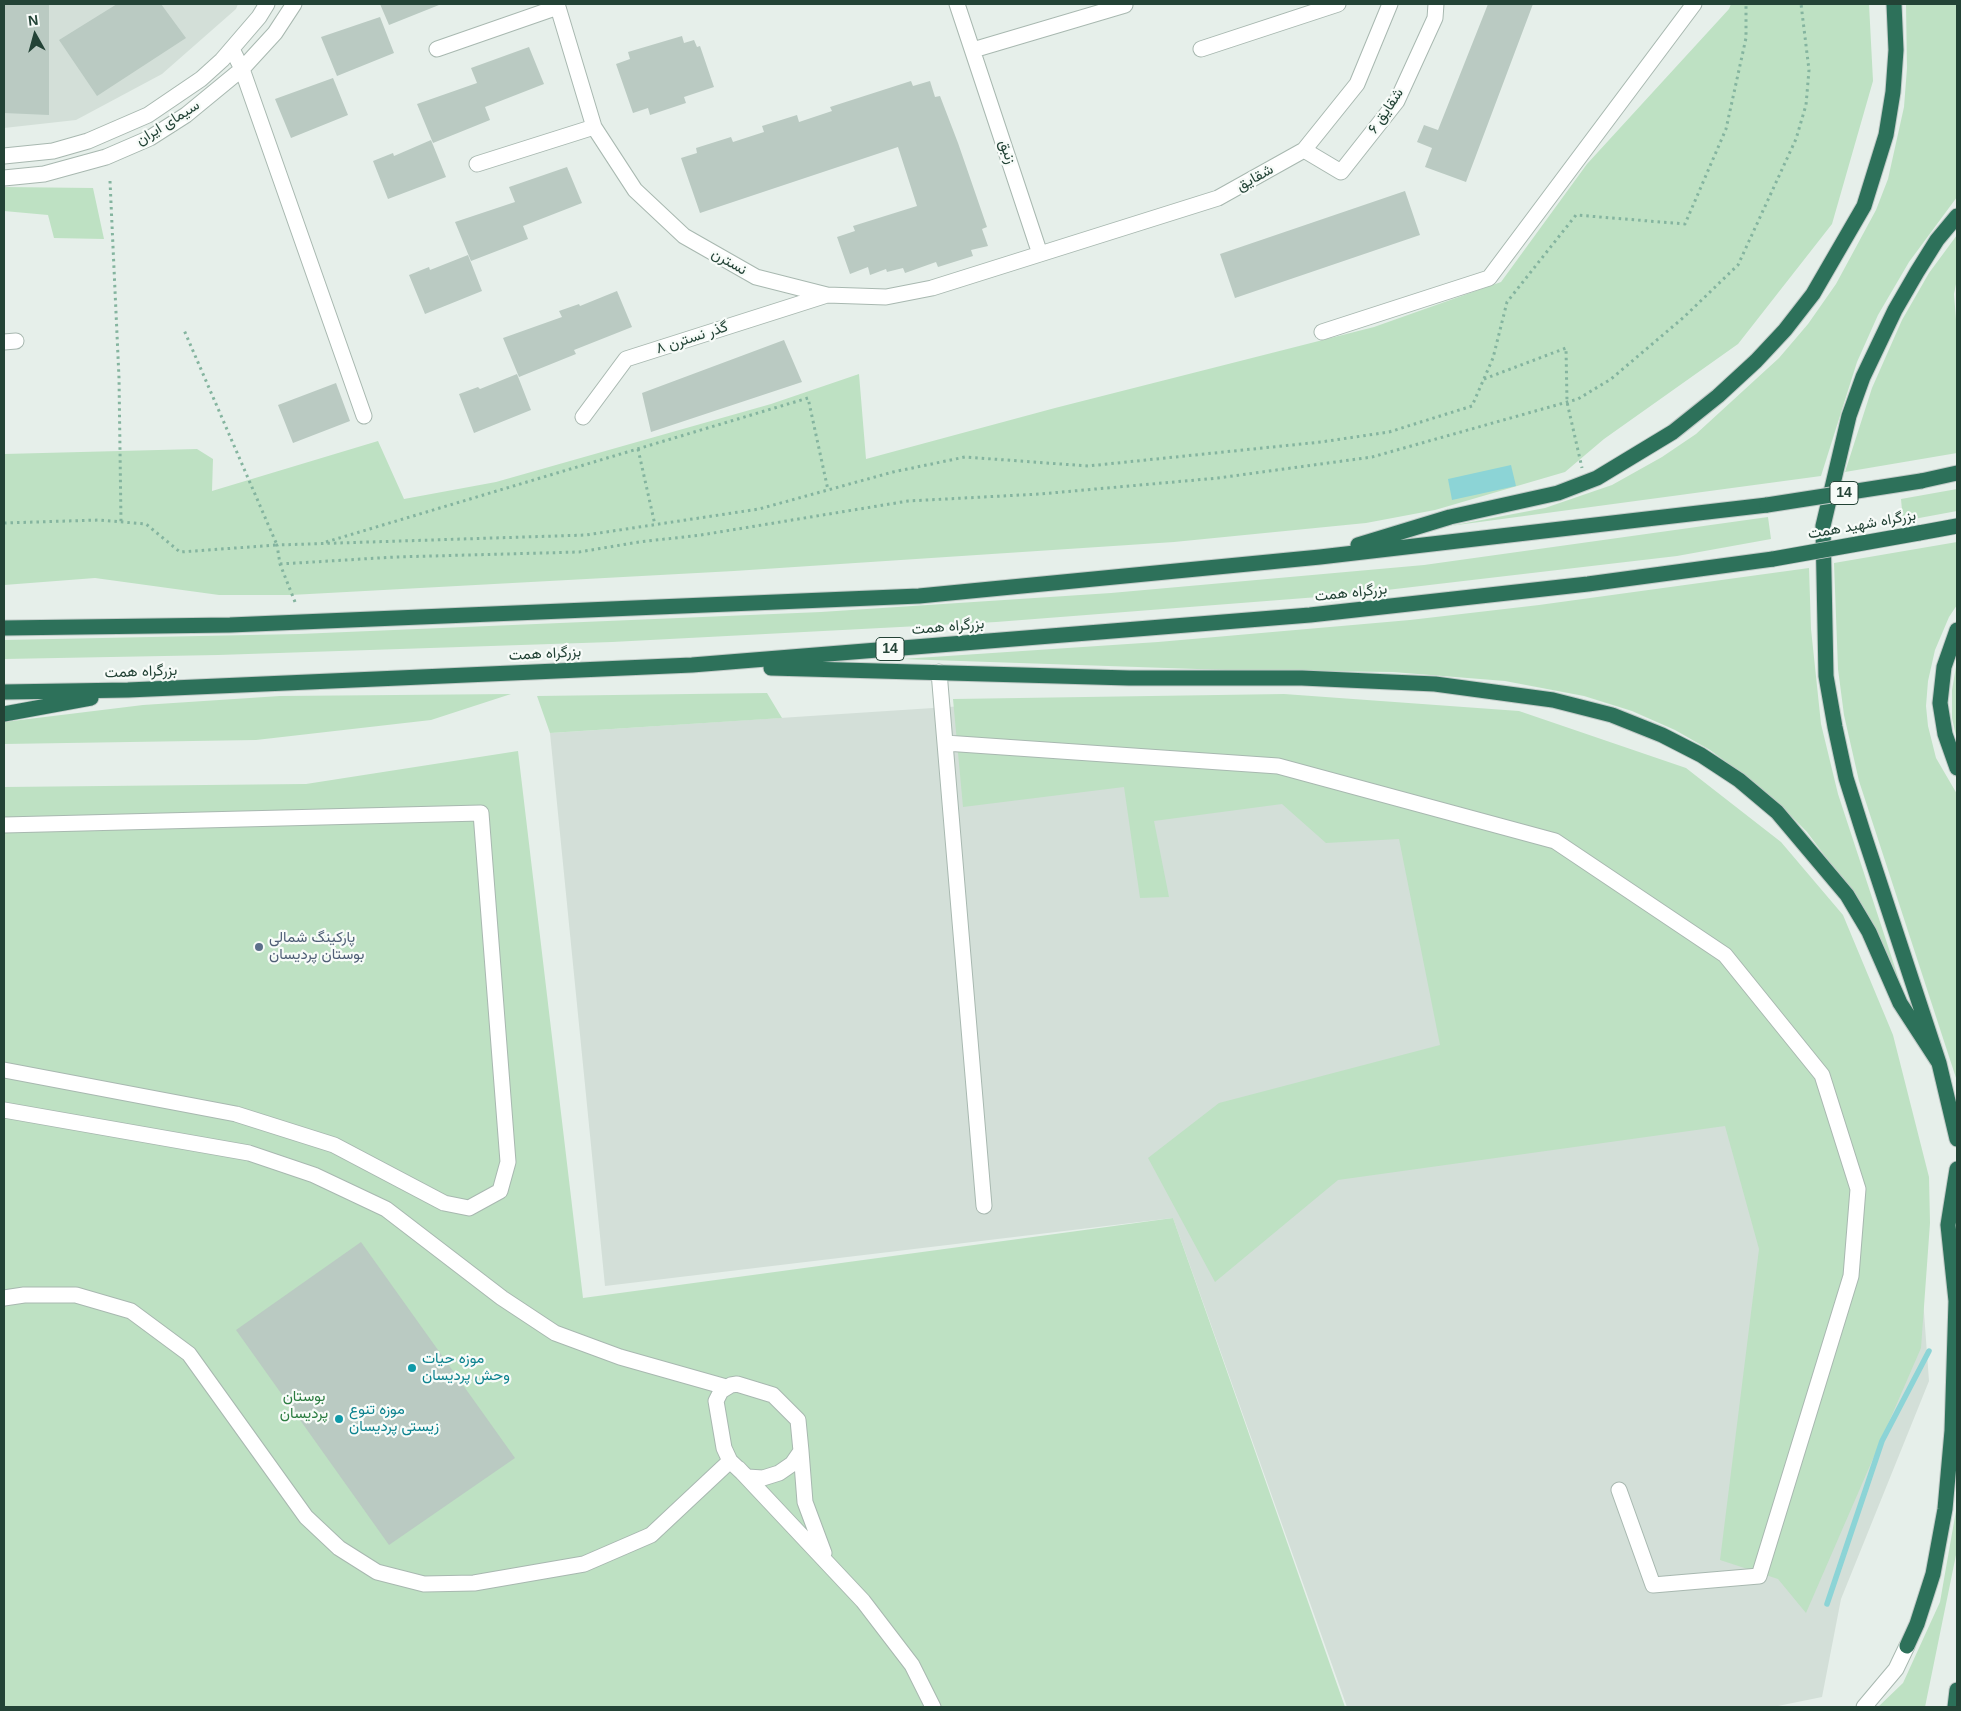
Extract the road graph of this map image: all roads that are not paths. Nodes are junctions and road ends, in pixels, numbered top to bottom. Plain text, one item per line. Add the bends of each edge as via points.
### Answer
1 (267, 4) edge
2 (294, 4) edge
3 (958, 4) edge
4 (1338, 4) edge
5 (1390, 4) edge
6 (1436, 4) edge
7 (1694, 4) edge
8 (1894, 4) edge
9 (558, 5) edge
10 (1125, 5) edge
11 (232, 49) junction
12 (437, 49) dead end
13 (1201, 49) dead end
14 (973, 50) junction
15 (242, 69) junction
16 (594, 127) junction
17 (1304, 150) junction
18 (4, 156) edge
19 (476, 164) dead end
20 (4, 178) edge
21 (1957, 216) edge
22 (1040, 254) junction
23 (827, 295) junction
24 (1322, 332) dead end
25 (364, 416) dead end
26 (583, 417) dead end
27 (1957, 473) edge
28 (1957, 526) edge
29 (1320, 557) junction
30 (1773, 559) joint
31 (4, 628) edge
32 (1957, 630) edge
33 (692, 665) junction
34 (939, 672) junction
35 (128, 690) junction
36 (4, 692) edge
37 (4, 714) edge
38 (945, 743) junction
39 (1957, 768) edge
40 (4, 825) edge
41 (1939, 1063) junction
42 (4, 1070) edge
43 (4, 1110) edge
44 (1957, 1139) edge
45 (1957, 1169) edge
46 (984, 1206) dead end
47 (4, 1298) edge
48 (726, 1387) junction
49 (801, 1451) junction
50 (734, 1464) junction
51 (1619, 1490) dead end
52 (826, 1560) junction
53 (1907, 1646) joint
54 (1957, 1690) edge
55 (933, 1707) edge
56 (1864, 1707) edge
57 (1955, 1707) edge

1 - 11 street, سیمای ایران
2 - 15 street, سیمای ایران via 275,33
3 - 14 street, زنبق
4 - 13 street
5 - 17 street, شقایق via 1357,84
6 - 17 street, شقایق ۶ via 1434,18 1397,101 1341,172
7 - 24 street via 1489,278
8 - 29 highway via 1896,50 1893,92 1886,135 1864,206 1813,294 1756,361 1673,432 1597,478 1558,493 1450,518
9 - 12 street
9 - 16 street, نسترن
10 - 14 street
11 - 15 street
11 - 18 street, سیمای ایران via 201,79 175,98 113,132 53,151
14 - 22 street, زنبق
15 - 20 street, سیمای ایران via 186,116 150,138 106,157 44,174
15 - 25 street
16 - 19 street
16 - 23 street, نسترن via 635,190 684,236 756,277
17 - 22 street, شقایق via 1218,198
21 - 41 highway via 1917,272 1862,377 1849,416 1823,526 1826,676 1846,778
22 - 23 street, نسترن via 932,288 886,297
23 - 26 street, گذر نسترن ۸ via 626,359
27 - 29 highway, 14, bridge via 1768,505
28 - 30 highway, بزرگراه شهید همت / 14, bridge
29 - 31 highway, 14 via 919,596 230,625
30 - 33 highway, بزرگراه همت / 14 via 1588,584 1310,615
32 - 39 highway via 1944,667 1940,703 1945,734
33 - 34 highway
33 - 35 highway, بزرگراه همت / 14
34 - 38 street
34 - 41 highway via 1129,678 1302,678 1435,684 1553,700 1603,712 1638,725 1682,744 1739,780 1777,812 1804,842 1847,896 1869,932 1900,1003
35 - 36 highway, بزرگراه همت / 14
35 - 37 highway
38 - 46 street
38 - 51 street via 1278,766 1307,773 1556,842 1725,955 1822,1075 1858,1189 1851,1276 1759,1576 1653,1585
40 - 42 street via 481,813 508,1162 500,1191 469,1208 444,1203 334,1145 239,1115
41 - 44 highway
43 - 48 street via 249,1153 314,1175 386,1209 502,1298 555,1333 620,1357
45 - 53 highway via 1948,1225 1956,1302 1952,1431 1945,1509 1933,1574
47 - 50 street via 76,1295 131,1311 189,1354 306,1516 339,1548 377,1572 424,1584 474,1583 584,1564 651,1536
48 - 49 street via 737,1384 773,1395 798,1420
48 - 50 street via 716,1401 724,1448
49 - 50 street via 792,1464 763,1478 747,1477
49 - 52 street via 805,1502
50 - 52 street
52 - 55 street via 863,1601 912,1665
53 - 56 street via 1896,1668
54 - 57 highway

